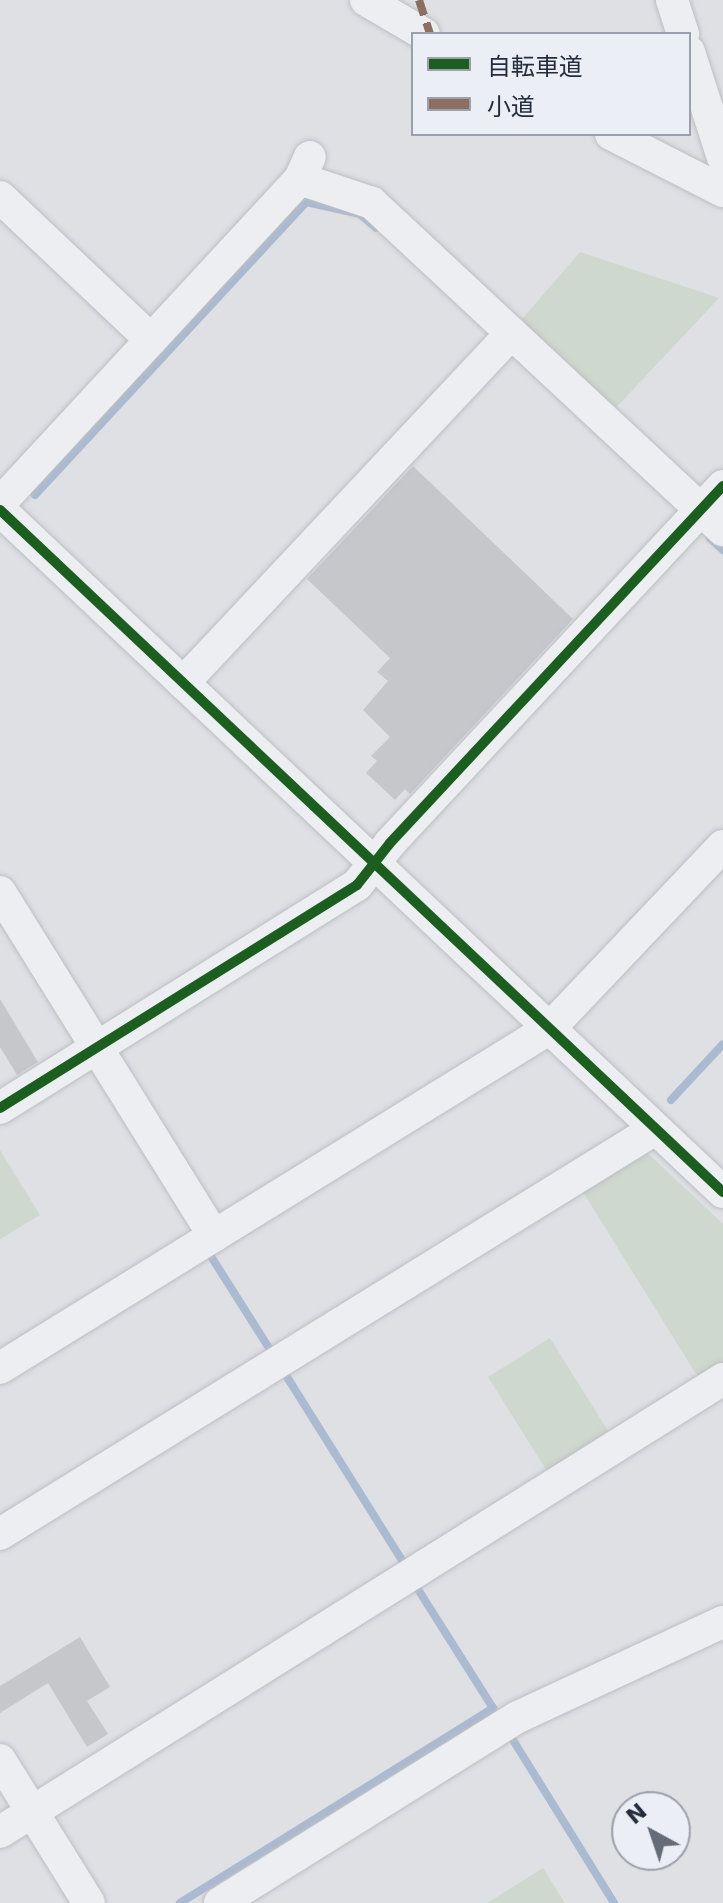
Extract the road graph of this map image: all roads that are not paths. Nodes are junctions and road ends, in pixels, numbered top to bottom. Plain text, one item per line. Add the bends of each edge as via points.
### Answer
1 (366, 0) edge
2 (672, 0) edge
3 (421, 32) edge
4 (682, 32) edge
5 (691, 58) edge
6 (615, 136) edge
7 (723, 158) edge
8 (723, 191) edge
9 (0, 197) edge
10 (512, 333) junction
11 (151, 340) junction
12 (723, 486) edge
13 (0, 503) edge
14 (0, 510) edge
15 (712, 519) edge
16 (183, 683) junction
17 (723, 846) edge
18 (375, 863) junction
19 (0, 892) edge
20 (550, 1028) junction
21 (97, 1047) junction
22 (0, 1108) edge
23 (655, 1129) junction
24 (723, 1192) edge
25 (214, 1236) junction
26 (0, 1368) edge
27 (723, 1379) edge
28 (0, 1534) edge
29 (723, 1622) edge
30 (0, 1760) edge
31 (32, 1812) junction
32 (0, 1832) edge
33 (89, 1903) edge
34 (220, 1903) edge

1 - 3 street
2 - 4 street
5 - 7 street
6 - 8 street
9 - 11 street
10 - 11 street via 372,203 305,168
10 - 15 street
10 - 16 street
11 - 13 street
12 - 15 street
14 - 16 street
15 - 18 street
16 - 18 street
17 - 20 street
18 - 20 street
18 - 21 street via 357,885
19 - 21 street
20 - 23 street
20 - 25 street
21 - 22 street
21 - 25 street
23 - 24 street
23 - 28 street
25 - 26 street
27 - 31 street
29 - 34 street via 518,1717
30 - 31 street
31 - 32 street
31 - 33 street

